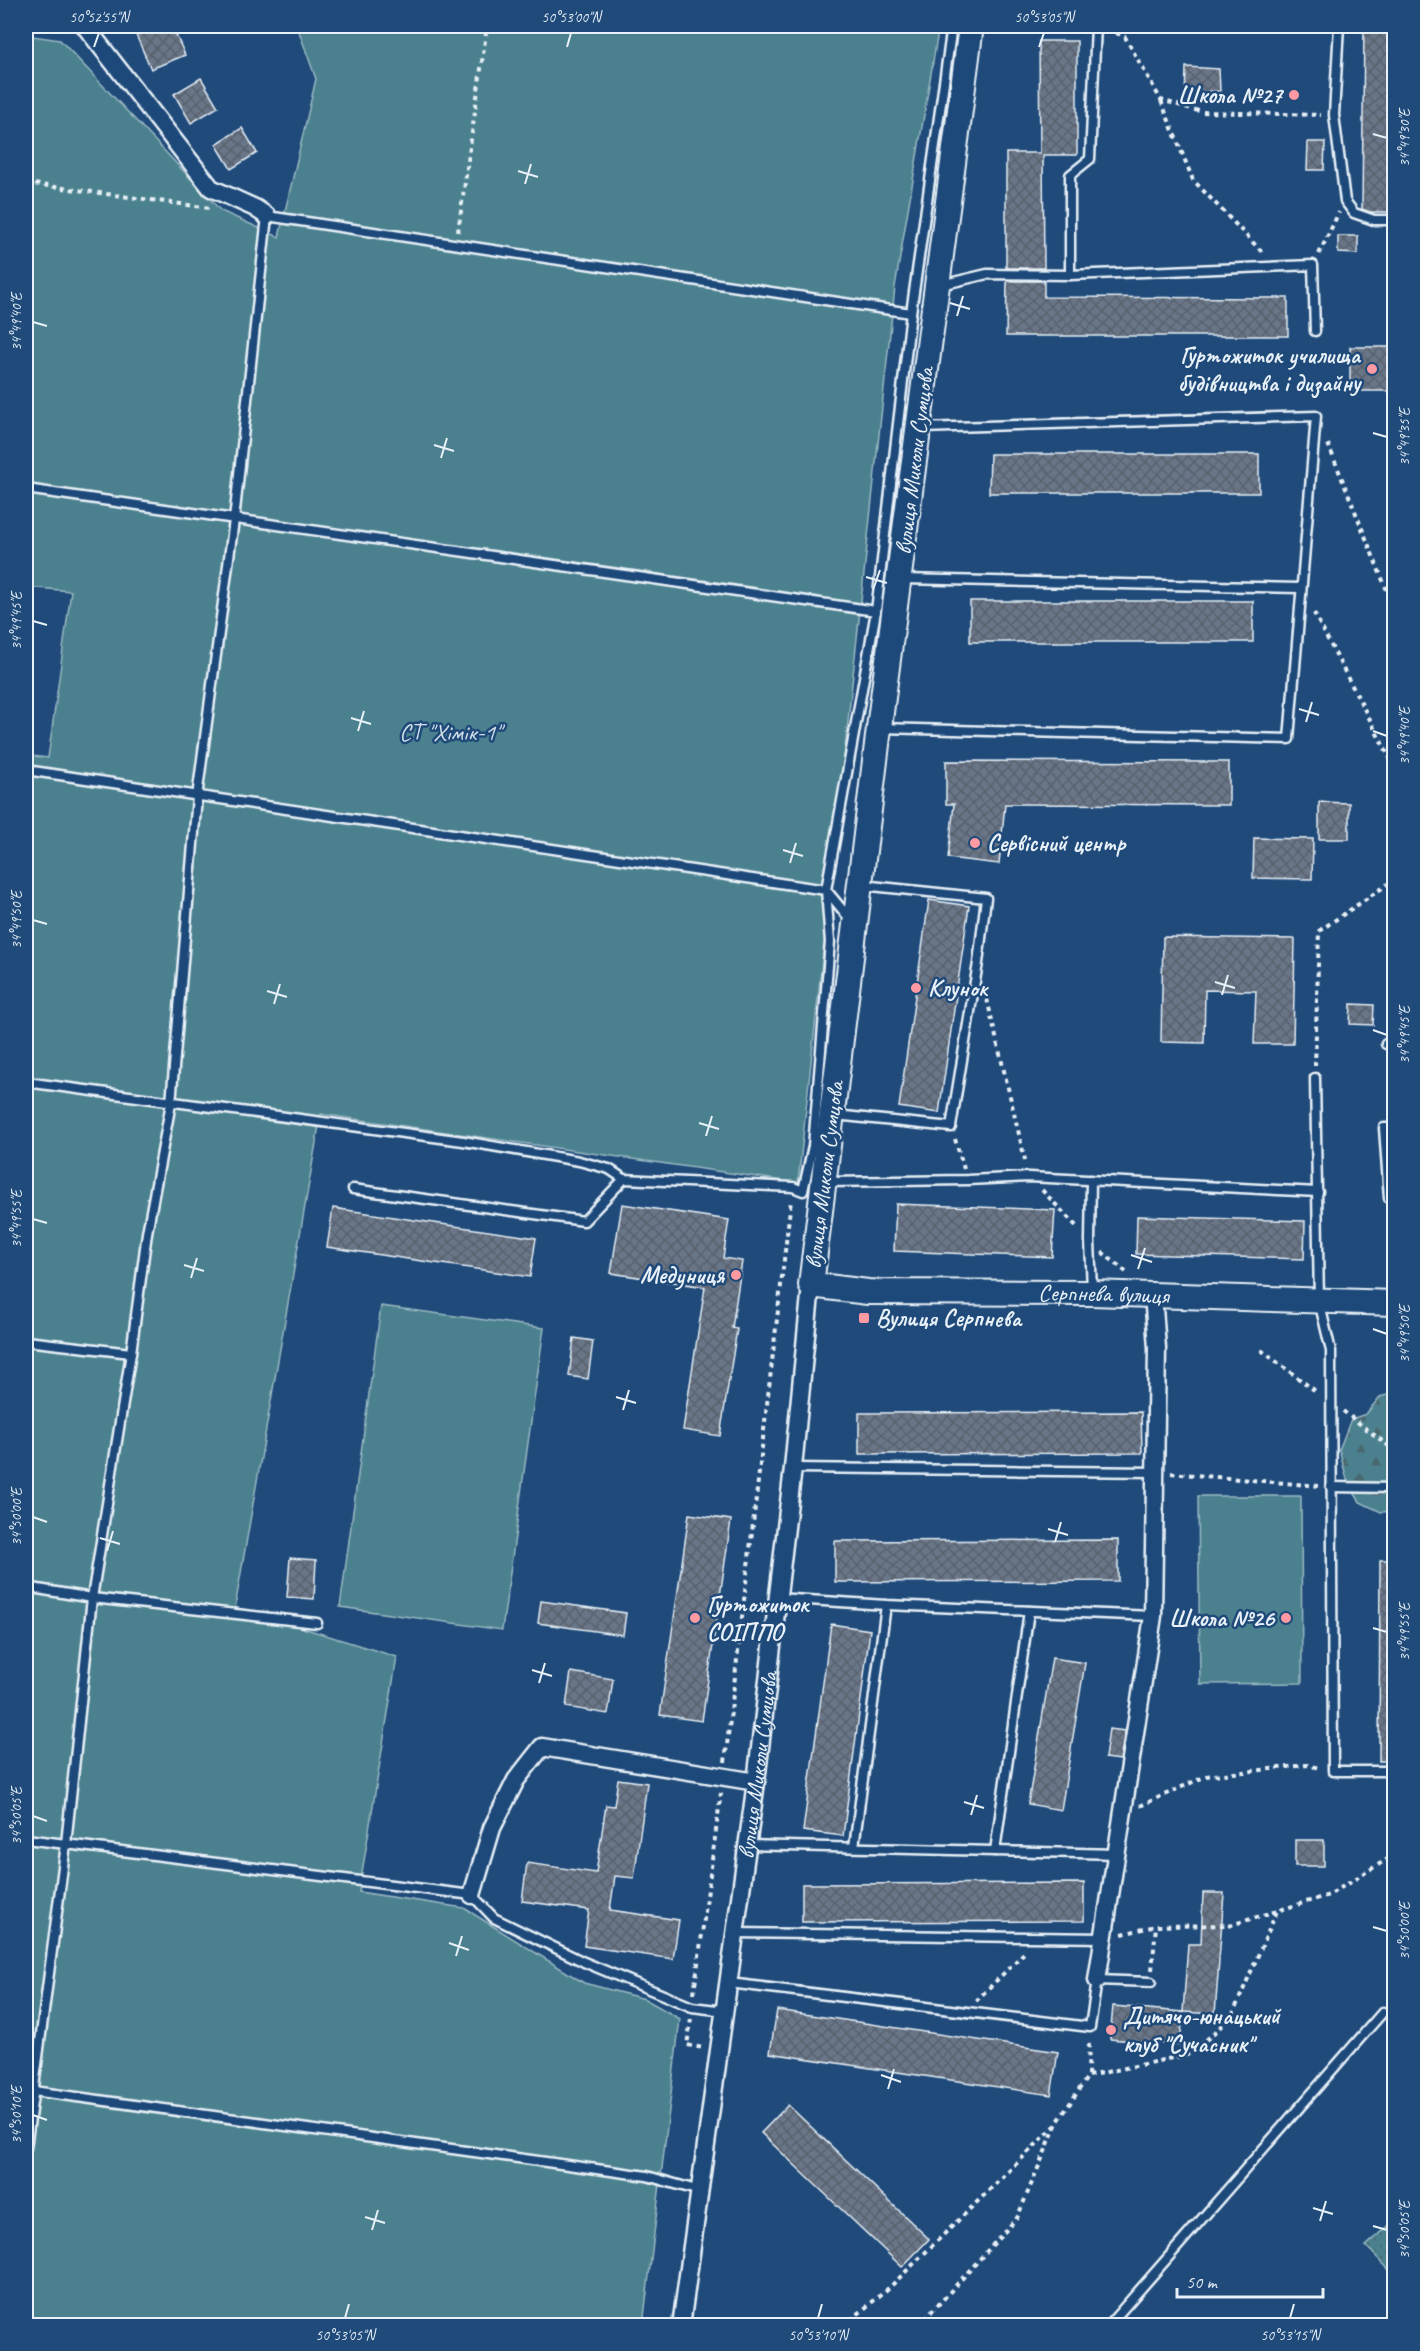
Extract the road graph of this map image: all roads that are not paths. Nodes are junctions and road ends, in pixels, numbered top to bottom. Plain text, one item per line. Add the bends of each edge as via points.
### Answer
1 (85, 26) edge
2 (952, 26) edge
3 (970, 26) edge
4 (1098, 26) edge
5 (1339, 26) edge
6 (267, 216) junction
7 (1395, 220) edge
8 (1070, 275) junction
9 (938, 286) junction
10 (911, 313) junction
11 (1315, 331) dead end
12 (918, 428) junction
13 (26, 489) edge
14 (234, 520) junction
15 (899, 579) junction
16 (1300, 588) junction
17 (876, 611) junction
18 (879, 728) junction
19 (26, 770) edge
20 (197, 797) junction
21 (860, 885) junction
22 (826, 890) junction
23 (855, 925) junction
24 (1315, 1078) road end
25 (26, 1083) edge
26 (171, 1103) junction
27 (831, 1115) junction
28 (1395, 1128) edge
29 (624, 1179) junction
30 (1091, 1180) junction
31 (353, 1189) dead end
32 (815, 1190) junction
33 (1317, 1192) junction
34 (1395, 1198) edge
35 (811, 1285) junction
36 (1092, 1293) junction
37 (1153, 1294) junction
38 (1319, 1301) junction
39 (1395, 1303) edge
40 (26, 1341) edge
41 (131, 1353) junction
42 (793, 1468) junction
43 (1155, 1472) junction
44 (1332, 1487) junction
45 (1395, 1488) edge
46 (26, 1587) edge
47 (92, 1598) junction
48 (777, 1598) junction
49 (886, 1605) junction
50 (1029, 1611) junction
51 (1153, 1616) junction
52 (317, 1623) dead end
53 (1395, 1771) edge
54 (756, 1782) junction
55 (26, 1839) edge
56 (66, 1844) junction
57 (748, 1845) junction
58 (854, 1847) junction
59 (995, 1851) junction
60 (1117, 1854) junction
61 (472, 1895) junction
62 (736, 1933) junction
63 (1104, 1938) junction
64 (1097, 1980) junction
65 (1151, 1982) road end
66 (729, 1983) junction
67 (725, 2011) junction
68 (1383, 2012) dead end
69 (29, 2090) edge
70 (26, 2148) edge
71 (700, 2191) junction
72 (681, 2325) edge
73 (1108, 2325) edge

1 - 6 street via 211,188
2 - 10 lane
3 - 9 street, вулиця Миколи Сумцова
4 - 8 lane via 1090,159 1070,175
5 - 7 lane via 1334,115 1345,201 1354,213 1374,220
6 - 10 lane
6 - 14 lane
8 - 9 lane via 987,274
8 - 11 lane via 1313,266
9 - 12 street, вулиця Миколи Сумцова
10 - 17 lane
12 - 15 street, вулиця Миколи Сумцова
12 - 16 lane via 1316,416
13 - 14 lane
14 - 17 lane
14 - 20 lane
15 - 16 lane
15 - 18 street, вулиця Миколи Сумцова
16 - 18 lane via 1289,739
17 - 22 lane
18 - 21 street, вулиця Миколи Сумцова
19 - 20 lane
20 - 22 lane
20 - 26 lane
21 - 23 street, вулиця Миколи Сумцова
21 - 27 lane via 986,898 978,963 951,1126
22 - 23 lane
22 - 32 lane via 830,942 813,1146
23 - 27 street, вулиця Миколи Сумцова
24 - 33 lane
25 - 26 lane
26 - 29 lane via 579,1161 609,1169
26 - 41 lane via 147,1233
27 - 32 street, вулиця Миколи Сумцова
28 - 34 lane via 1384,1128 1389,1198
29 - 31 lane via 584,1221
29 - 32 lane
30 - 32 lane via 1029,1177
30 - 33 lane
30 - 36 lane
32 - 35 street, вулиця Миколи Сумцова
33 - 38 lane
35 - 36 street, Серпнева вулиця via 868,1292
35 - 42 street, вулиця Миколи Сумцова
36 - 37 street, Серпнева вулиця
37 - 38 street, Серпнева вулиця
37 - 43 street via 1157,1348
38 - 39 street, Серпнева вулиця
38 - 44 lane via 1331,1351
40 - 41 lane
41 - 47 lane
42 - 43 lane
42 - 48 street, вулиця Миколи Сумцова
43 - 51 street
44 - 45 lane
44 - 53 lane via 1333,1771
46 - 47 lane
47 - 52 lane
47 - 56 lane
48 - 49 lane
48 - 54 street, вулиця Миколи Сумцова
49 - 50 lane
49 - 58 lane
50 - 51 lane
50 - 59 lane
51 - 60 street
54 - 57 street, вулиця Миколи Сумцова
54 - 61 street via 542,1748 516,1780 492,1828
55 - 56 lane
56 - 61 lane
56 - 69 lane
57 - 58 lane
57 - 62 street, вулиця Миколи Сумцова
58 - 59 lane
59 - 60 lane
60 - 63 street
61 - 67 lane via 494,1918 584,1962 692,2007
62 - 63 lane
62 - 66 street, вулиця Миколи Сумцова
63 - 64 street
64 - 65 lane
64 - 66 lane via 1089,2027
66 - 67 street, вулиця Миколи Сумцова
67 - 71 street, вулиця Миколи Сумцова
68 - 73 lane
69 - 70 lane
69 - 71 lane via 647,2176
71 - 72 street, вулиця Миколи Сумцова

